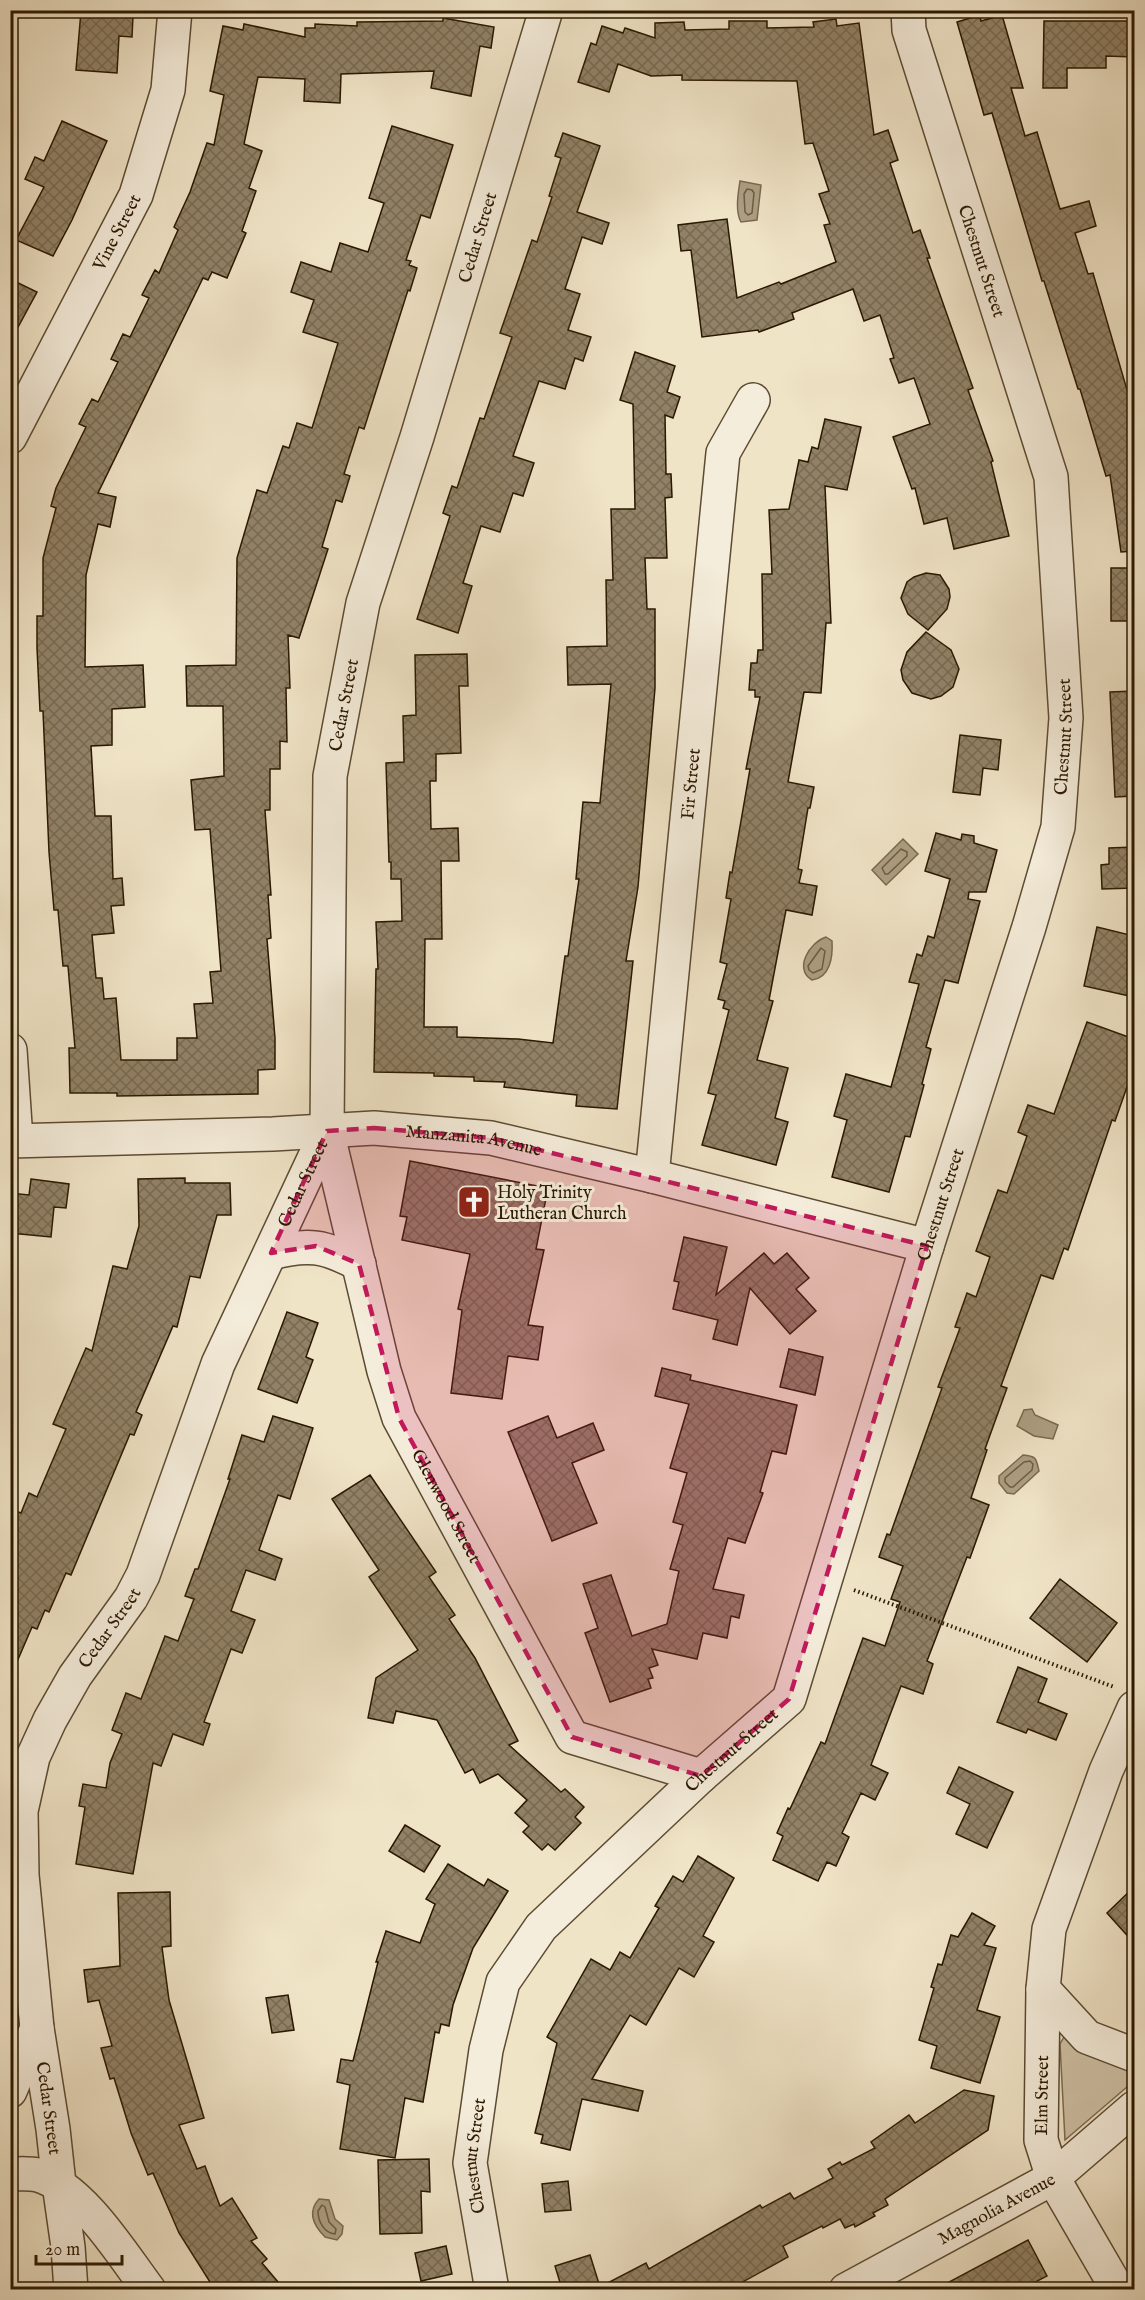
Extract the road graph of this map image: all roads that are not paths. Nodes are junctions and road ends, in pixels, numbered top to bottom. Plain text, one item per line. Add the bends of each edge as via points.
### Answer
1 (176, 10) edge
2 (546, 10) edge
3 (908, 10) edge
4 (753, 400) dead end
5 (10, 437) edge
6 (10, 1050) edge
7 (327, 1131) junction
8 (14, 1140) edge
9 (652, 1176) junction
10 (927, 1246) junction
11 (271, 1253) junction
12 (359, 1264) junction
13 (1134, 1708) edge
14 (701, 1776) junction
15 (1043, 1989) junction
16 (37, 2028) junction
17 (1134, 2055) edge
18 (10, 2091) edge
19 (1134, 2108) edge
20 (10, 2174) edge
21 (1053, 2178) junction
22 (58, 2184) junction
23 (71, 2289) edge
24 (149, 2289) edge
25 (492, 2289) edge
26 (846, 2289) edge
27 (1118, 2289) edge

1 - 5 street, Vine Street via 168,90 136,195
2 - 7 street, Cedar Street via 363,603 330,776
3 - 10 street, Chestnut Street via 909,30 1051,477 1066,718 1058,828
4 - 9 street, Fir Street via 723,453
6 - 8 street
7 - 8 street, Manzanita Avenue
7 - 9 street, Manzanita Avenue via 374,1128 491,1138
7 - 11 street, Cedar Street
7 - 12 street, Glenwood Street
9 - 10 street, Manzanita Avenue
10 - 14 street, Chestnut Street via 789,1699
11 - 12 street via 316,1246
11 - 16 street, Cedar Street via 218,1364 143,1575 75,1676 33,1757 21,1811 22,1875
12 - 14 street, Glenwood Street via 399,1418 572,1737
13 - 15 street, Elm Street via 1106,1771 1049,1929
14 - 25 street, Chestnut Street via 541,1927 503,1982 486,2049 470,2163
15 - 17 street via 1087,2037
15 - 21 street, Elm Street via 1041,2140
16 - 18 street
16 - 22 street, Cedar Street
19 - 21 street, Magnolia Avenue
20 - 22 street via 37,2175
21 - 26 street, Magnolia Avenue
21 - 27 street, Elm Street
22 - 23 street, Cedar Street
22 - 24 street via 79,2200

